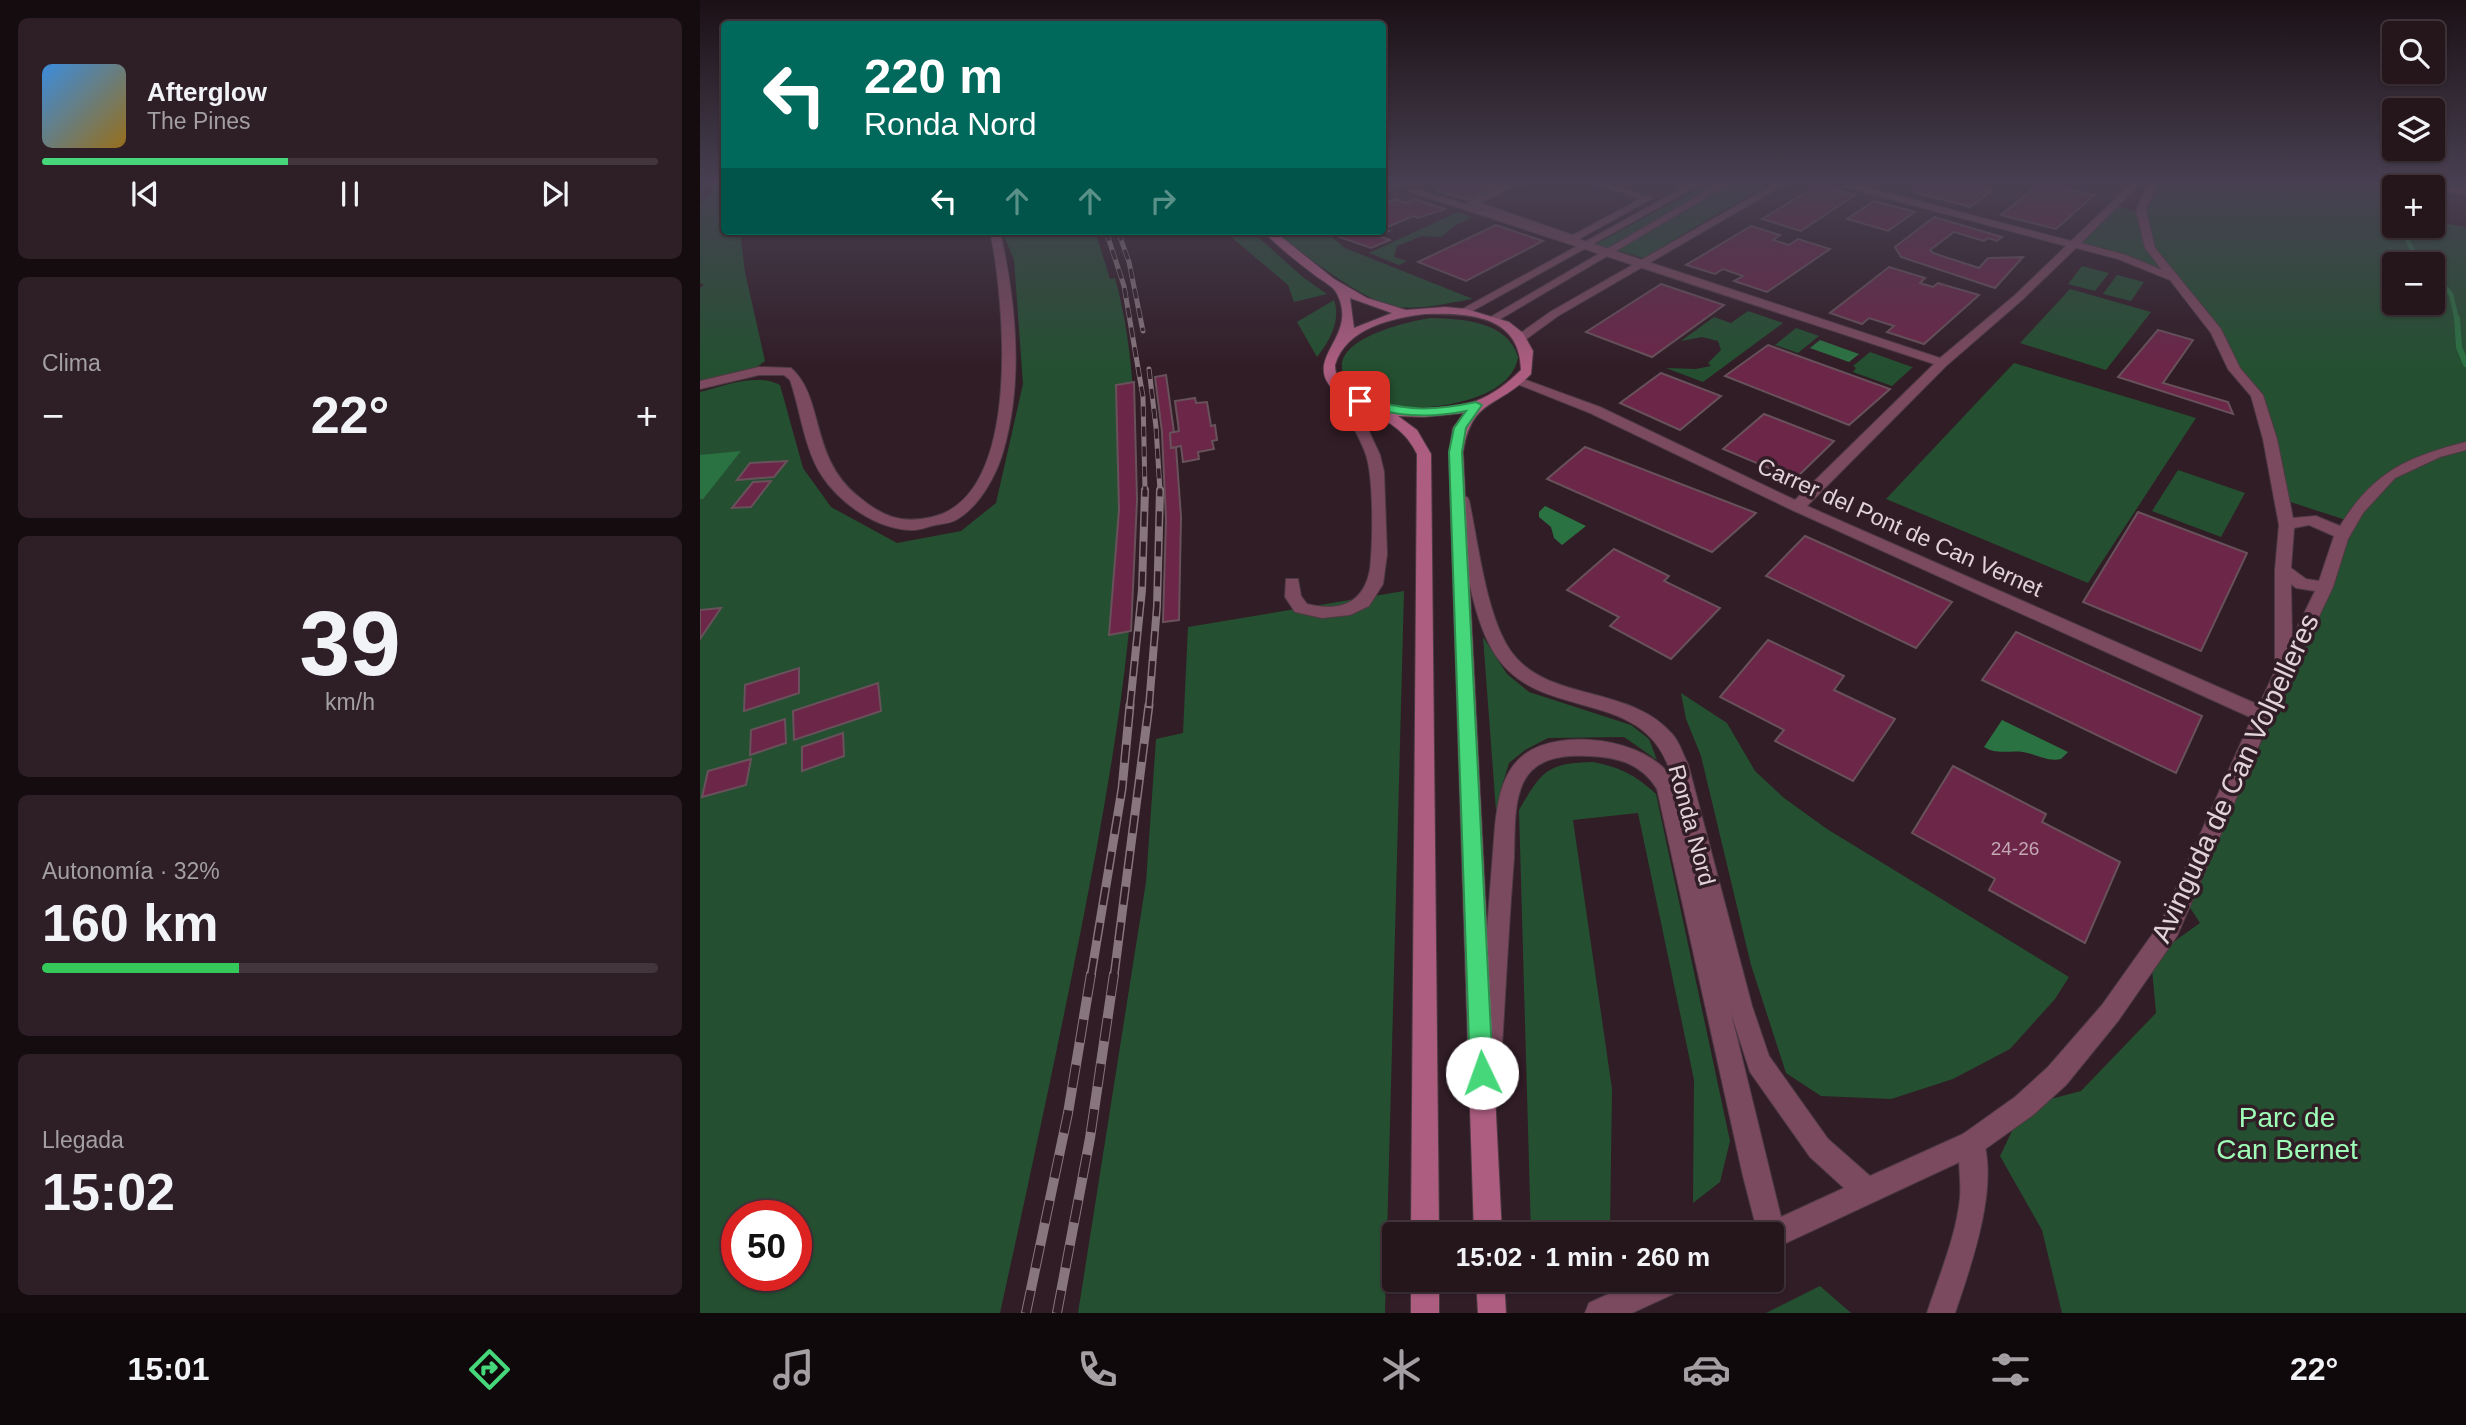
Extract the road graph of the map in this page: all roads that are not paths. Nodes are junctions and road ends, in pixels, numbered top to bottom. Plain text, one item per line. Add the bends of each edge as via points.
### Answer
1 (999, 244) edge
2 (1284, 244) edge
3 (1584, 244) joint
4 (1619, 244) edge
5 (1676, 244) edge
6 (2149, 244) edge
7 (2070, 245) joint
8 (2150, 248) junction
9 (1606, 252) junction
10 (2122, 257) junction
11 (1642, 264) junction
12 (2172, 278) junction
13 (1342, 292) junction
14 (1409, 313) junction
15 (1463, 313) junction
16 (1493, 319) junction
17 (1521, 337) junction
18 (1342, 340) junction
19 (1942, 363) junction
20 (1518, 382) junction
21 (700, 385) edge
22 (1346, 395) junction
23 (1476, 405) junction
24 (1375, 407) junction
25 (2466, 446) edge
26 (1457, 480) junction
27 (1797, 507) junction
28 (2294, 522) junction
29 (2342, 534) junction
30 (2283, 570) junction
31 (1292, 583) dead end
32 (2325, 587) junction
33 (2283, 672) junction
34 (2263, 715) junction
35 (1485, 1140) junction
36 (1972, 1143) junction
37 (1867, 1191) junction
38 (1425, 1222) edge
39 (1488, 1222) edge
40 (1768, 1222) edge
41 (1784, 1229) edge
42 (1425, 1292) edge
43 (1491, 1292) edge
44 (1645, 1292) edge
45 (1425, 1313) edge
46 (1492, 1313) edge
47 (1599, 1313) edge
48 (1941, 1313) edge

1 - 21 street via 1008,312 1007,406 999,443 978,493 946,520 919,526 895,523 871,512 838,487 819,454 796,379 787,371 759,371
2 - 13 main road
3 - 9 street
3 - 15 street
4 - 9 street
5 - 11 street
6 - 8 street
7 - 10 street
7 - 19 street via 2018,298
8 - 10 street via 2140,257
8 - 12 street
9 - 11 street
9 - 16 street
10 - 12 street
11 - 17 street
11 - 19 street
12 - 28 street via 2217,332 2234,369 2257,395 2280,491
13 - 14 main road via 1367,304
13 - 18 main road via 1348,323
14 - 15 main road
14 - 18 main road via 1376,321
15 - 16 main road
16 - 17 main road
17 - 20 main road via 1529,358 1527,371
18 - 22 main road via 1331,357 1329,374
19 - 27 street
20 - 23 main road
20 - 27 street, Carrer del Pont de Can Vernet via 1595,410
22 - 24 main road
22 - 31 street via 1376,464 1379,563 1375,584 1358,605 1328,614 1301,608 1293,597
23 - 24 main road via 1432,413
23 - 26 main road, Ronda Nord via 1457,437
24 - 38 main road via 1408,428 1423,454
25 - 29 street, Avinguda de Can Volpelleres via 2435,454 2390,475 2357,510
26 - 35 main road, Ronda Nord
26 - 37 street, Ronda Nord via 1491,627 1504,655 1532,681 1629,710 1668,741 1759,1063 1819,1148
27 - 34 street, Carrer del Pont de Can Vernet
28 - 29 street via 2319,519
28 - 30 street
29 - 32 street, Avinguda de Can Volpelleres
30 - 32 street via 2302,584
30 - 33 street
32 - 33 street, Avinguda de Can Volpelleres
33 - 34 street, Avinguda de Can Volpelleres
34 - 36 street, Avinguda de Can Volpelleres via 2169,929 2151,958 2057,1076
35 - 39 main road, Ronda Nord
35 - 40 street via 1499,904 1514,782 1526,764 1547,753 1570,748 1626,752 1648,762 1667,787
36 - 37 street, Avinguda de Can Volpelleres
36 - 48 street via 1973,1199
37 - 41 street, Avinguda de Can Volpelleres
42 - 45 main road
43 - 46 main road
44 - 47 street

